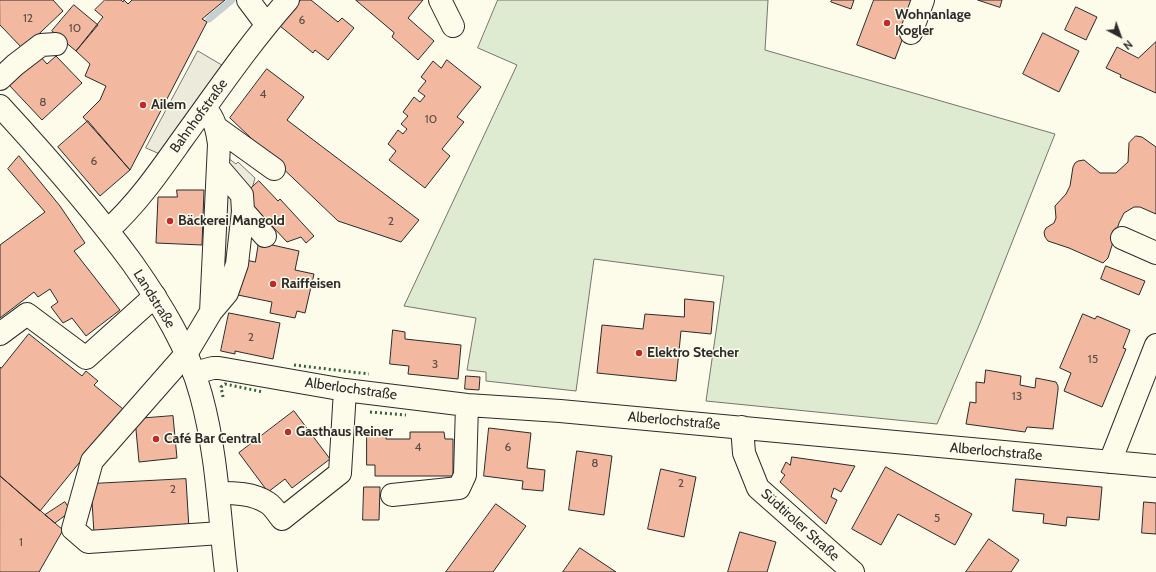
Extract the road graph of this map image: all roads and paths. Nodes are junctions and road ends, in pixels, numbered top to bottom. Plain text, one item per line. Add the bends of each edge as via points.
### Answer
1 (248, 0) edge
2 (288, 0) edge
3 (440, 0) edge
4 (923, 0) edge
5 (266, 24) junction
6 (453, 26) dead end
7 (911, 33) dead end
8 (56, 44) dead end
9 (0, 79) edge
10 (0, 106) edge
11 (205, 108) junction
12 (217, 128) junction
13 (218, 167) junction
14 (274, 169) dead end
15 (243, 211) junction
16 (108, 230) junction
17 (265, 236) dead end
18 (1122, 238) dead end
19 (1156, 253) edge
20 (155, 296) junction
21 (211, 312) junction
22 (0, 334) edge
23 (1156, 345) edge
24 (190, 364) junction
25 (345, 390) junction
26 (467, 405) junction
27 (742, 427) junction
28 (1110, 462) junction
29 (1156, 466) edge
30 (218, 493) junction
31 (392, 495) dead end
32 (221, 533) junction
33 (226, 572) edge
34 (853, 572) edge

1 - 5 street
2 - 5 street, Bahnhofstraße
3 - 6 street
4 - 7 street
5 - 11 street, Bahnhofstraße
8 - 9 street via 42,45
10 - 16 street, Landstraße
11 - 12 street
11 - 16 street, Bahnhofstraße via 158,174 121,219
12 - 13 street
12 - 14 street
13 - 15 street via 242,196
13 - 21 street
15 - 17 street
15 - 21 street via 236,264 227,293
16 - 20 street, Landstraße
18 - 19 street
20 - 22 street via 86,358 27,314
20 - 24 street, Landstraße
21 - 24 street
23 - 28 street
24 - 25 street, Alberlochstraße
24 - 30 street, Landstraße via 206,417
24 - 32 street via 92,461 73,529 88,542
25 - 26 street, Alberlochstraße
25 - 30 street via 340,473 282,519 268,503 255,497
26 - 27 street, Alberlochstraße via 568,411
26 - 31 street via 465,475 460,488
27 - 28 street, Alberlochstraße
27 - 34 street, Südtiroler Straße via 744,453 758,488
28 - 29 street, Alberlochstraße
30 - 32 street, Landstraße
32 - 33 street, Landstraße

